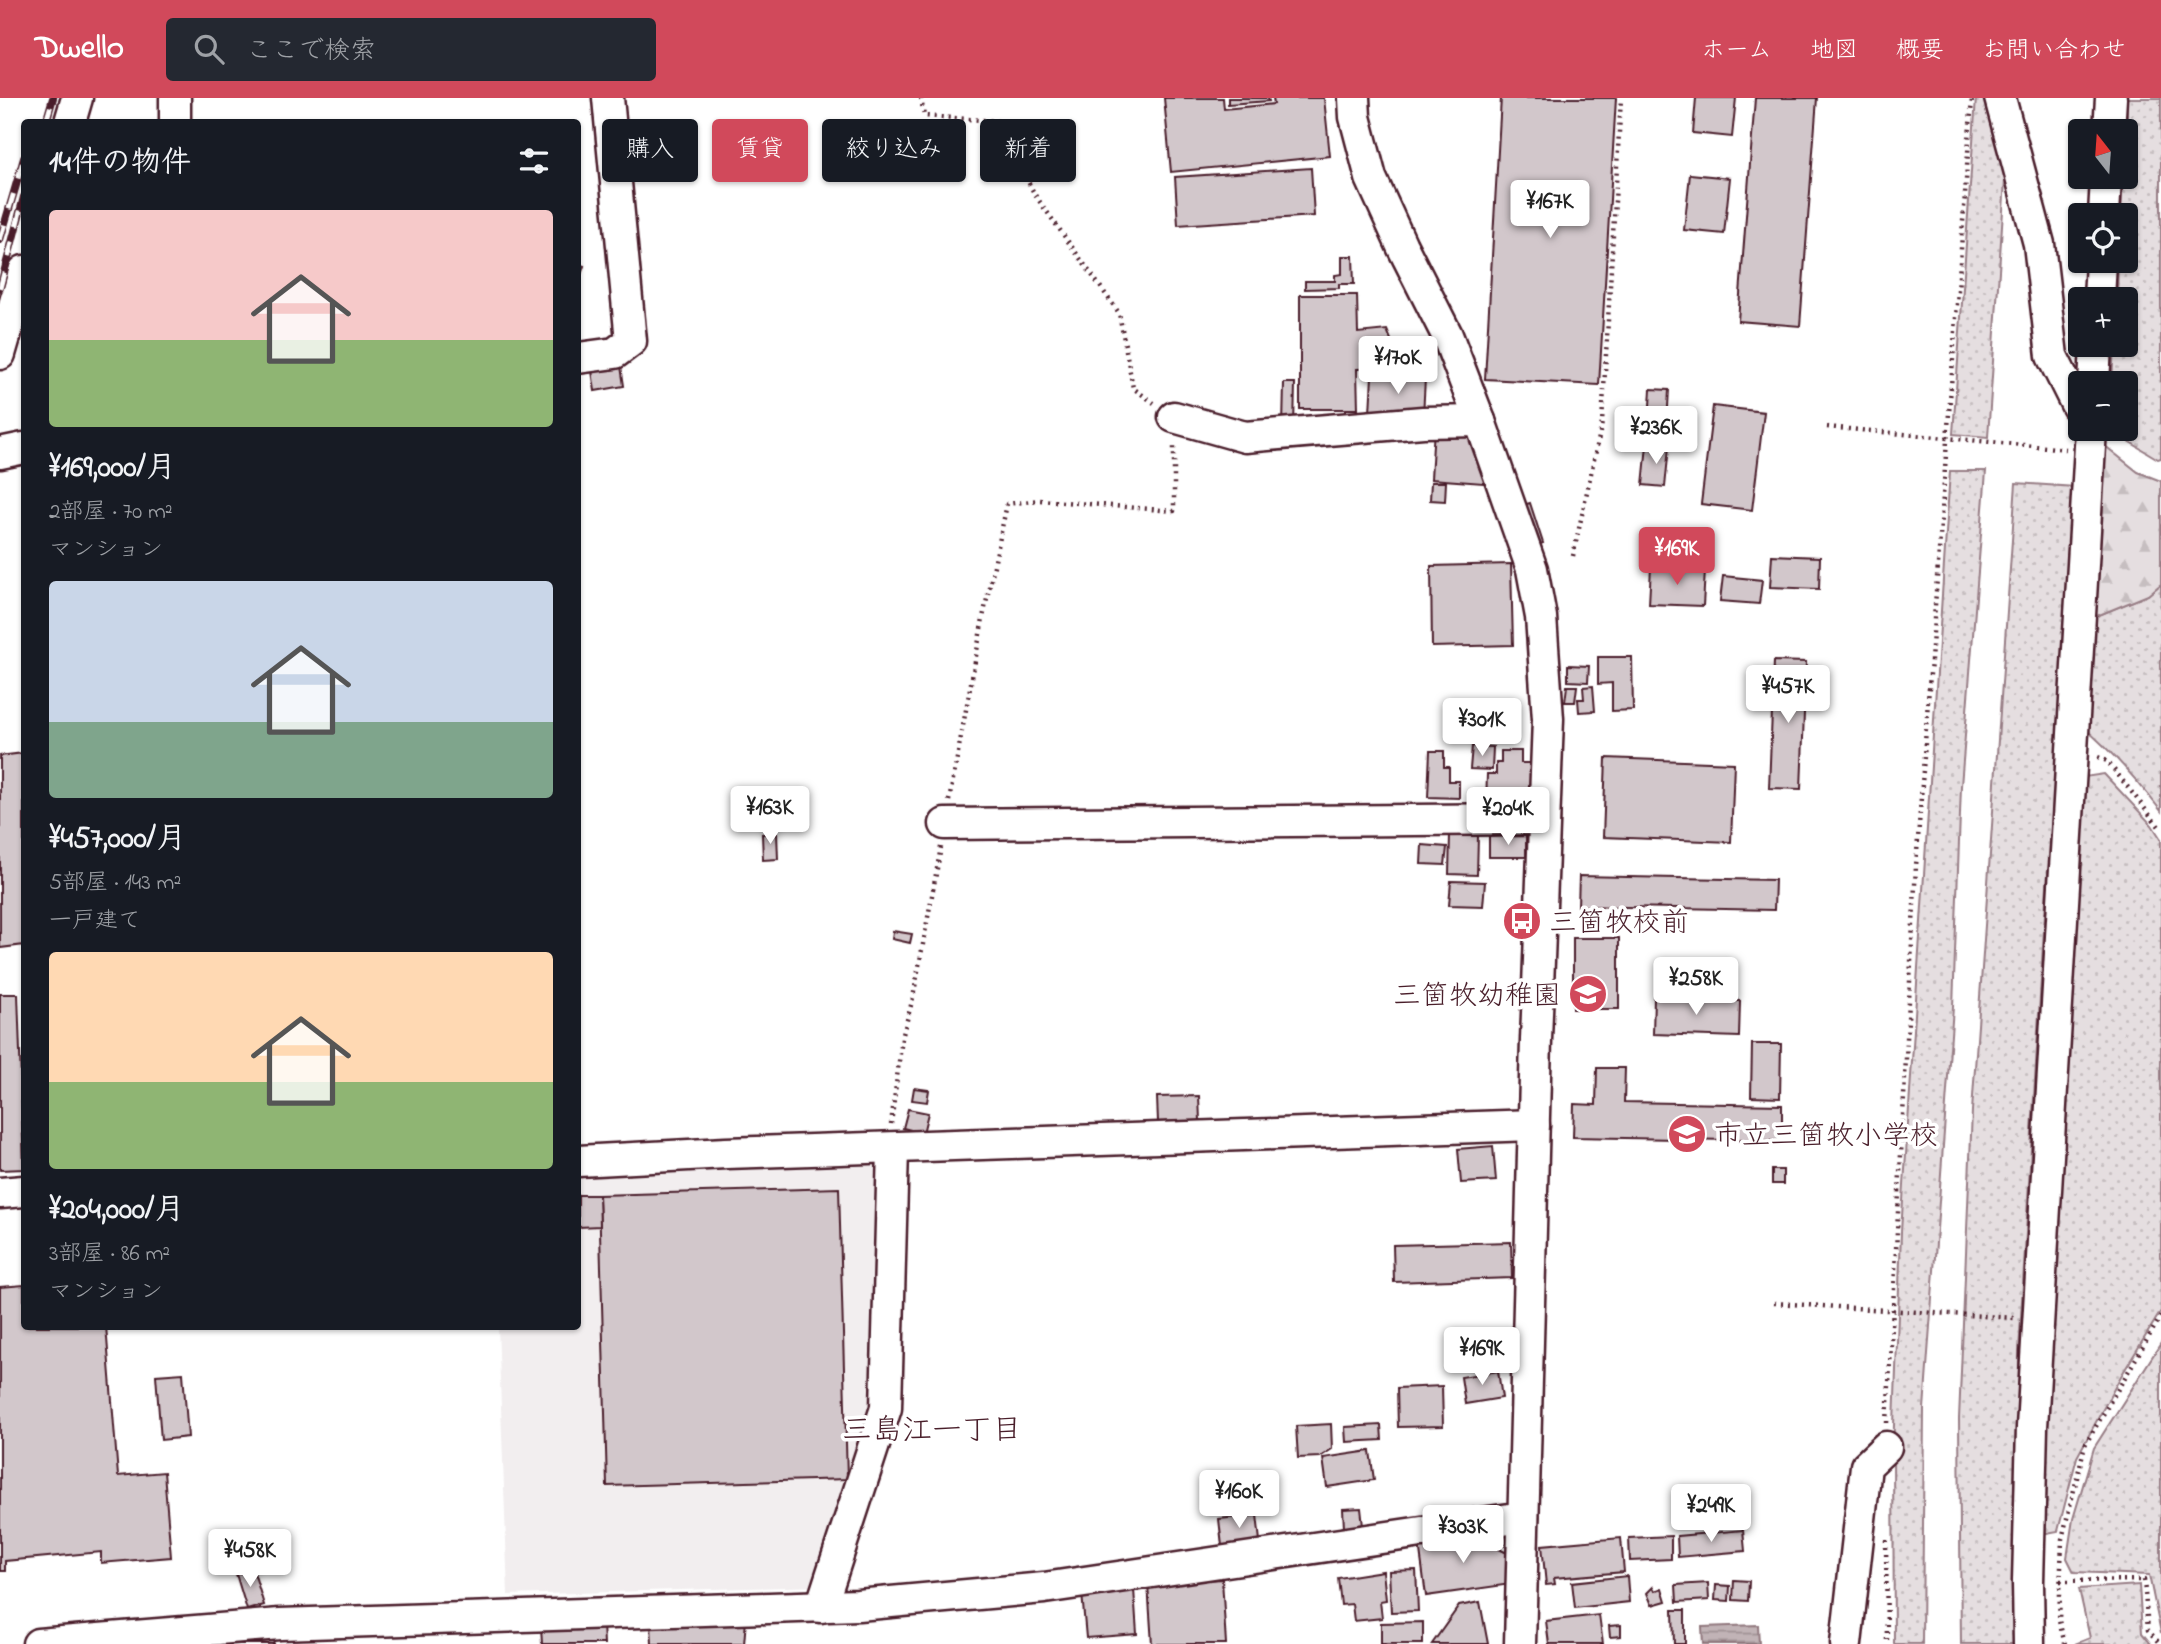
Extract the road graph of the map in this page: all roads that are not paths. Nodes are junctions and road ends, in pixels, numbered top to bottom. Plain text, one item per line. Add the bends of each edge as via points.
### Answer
1 (77, 98) edge
2 (175, 98) edge
3 (608, 98) edge
4 (1354, 98) edge
5 (2000, 98) edge
6 (2111, 98) edge
7 (71, 119) edge
8 (175, 119) edge
9 (2110, 119) edge
10 (21, 281) edge
11 (0, 354) edge
12 (581, 358) edge
13 (2068, 388) edge
14 (1174, 417) road end
15 (1480, 421) junction
16 (2090, 441) edge
17 (21, 450) edge
18 (0, 453) edge
19 (1544, 819) junction
20 (945, 824) road end
21 (1534, 1125) junction
22 (893, 1149) junction
23 (581, 1161) edge
24 (21, 1191) edge
25 (0, 1193) edge
26 (1886, 1447) road end
27 (1523, 1517) junction
28 (821, 1607) junction
29 (38, 1644) edge
30 (1520, 1644) edge
31 (1846, 1644) edge
32 (2029, 1644) edge

1 - 7 street
2 - 8 street
3 - 12 street via 631,341 615,352
4 - 15 street via 1371,178 1447,335
5 - 13 street via 2039,244 2052,356
6 - 9 street
10 - 11 street
14 - 15 street via 1245,437
15 - 19 street via 1532,569 1541,617 1548,719
16 - 32 street via 2031,1453
17 - 18 street
19 - 20 street
19 - 21 street
21 - 22 street
21 - 27 street
22 - 23 street
22 - 28 street via 886,1408
24 - 25 street
26 - 31 street via 1866,1466
27 - 28 street via 1044,1588
27 - 30 street
28 - 29 street via 280,1624

